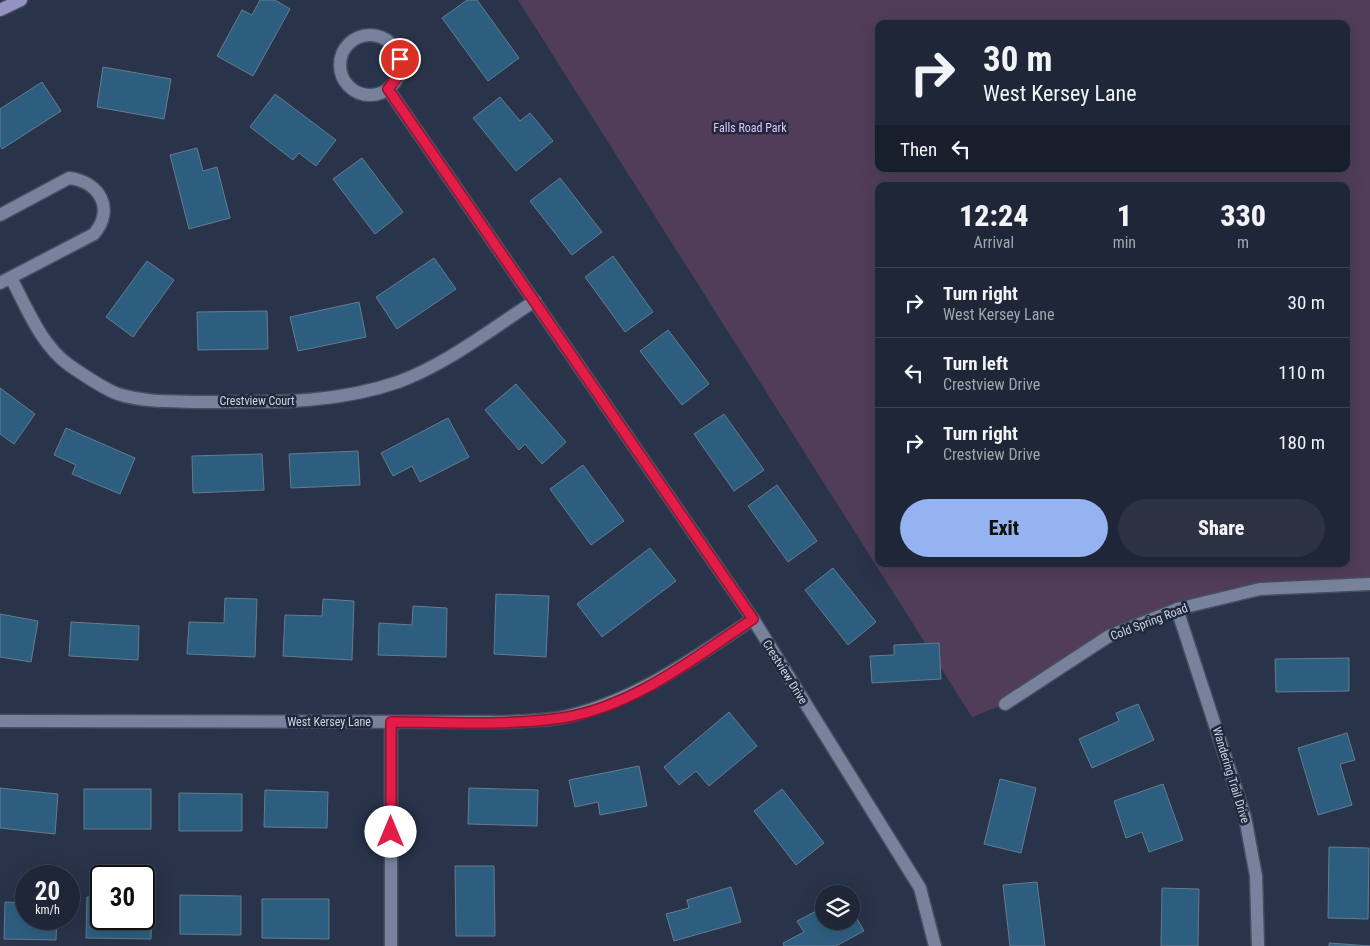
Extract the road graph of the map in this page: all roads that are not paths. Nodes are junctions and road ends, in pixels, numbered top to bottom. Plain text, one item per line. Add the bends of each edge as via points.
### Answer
1 (21, 0) edge
2 (0, 10) edge
3 (388, 89) junction
4 (0, 215) edge
5 (5, 281) edge
6 (534, 301) junction
7 (1370, 584) edge
8 (1177, 608) junction
9 (753, 619) junction
10 (1005, 704) dead end
11 (0, 721) edge
12 (391, 722) junction
13 (391, 946) edge
14 (935, 946) edge
15 (1258, 946) edge

1 - 2 main road
3 - 3 street via 394,84 400,67 400,59 392,44 377,36 353,41 342,54 340,63 349,86 372,95
3 - 6 street, Crestview Drive
4 - 5 street, Crestview Court via 69,178 80,180 96,190 104,210 100,227 94,234
5 - 6 street, Crestview Court via 43,338 68,364 117,394 155,401 286,403 368,391 430,367
6 - 9 street, Crestview Drive
7 - 8 street, Cold Spring Road via 1260,589
8 - 10 street, Cold Spring Road via 1109,636
8 - 15 street, Wandering Trail Drive via 1245,816 1256,876
9 - 12 street, West Kersey Lane via 667,676 604,706 563,718 503,722
9 - 14 street, Crestview Drive via 920,888
11 - 12 street, West Kersey Lane
12 - 13 street

